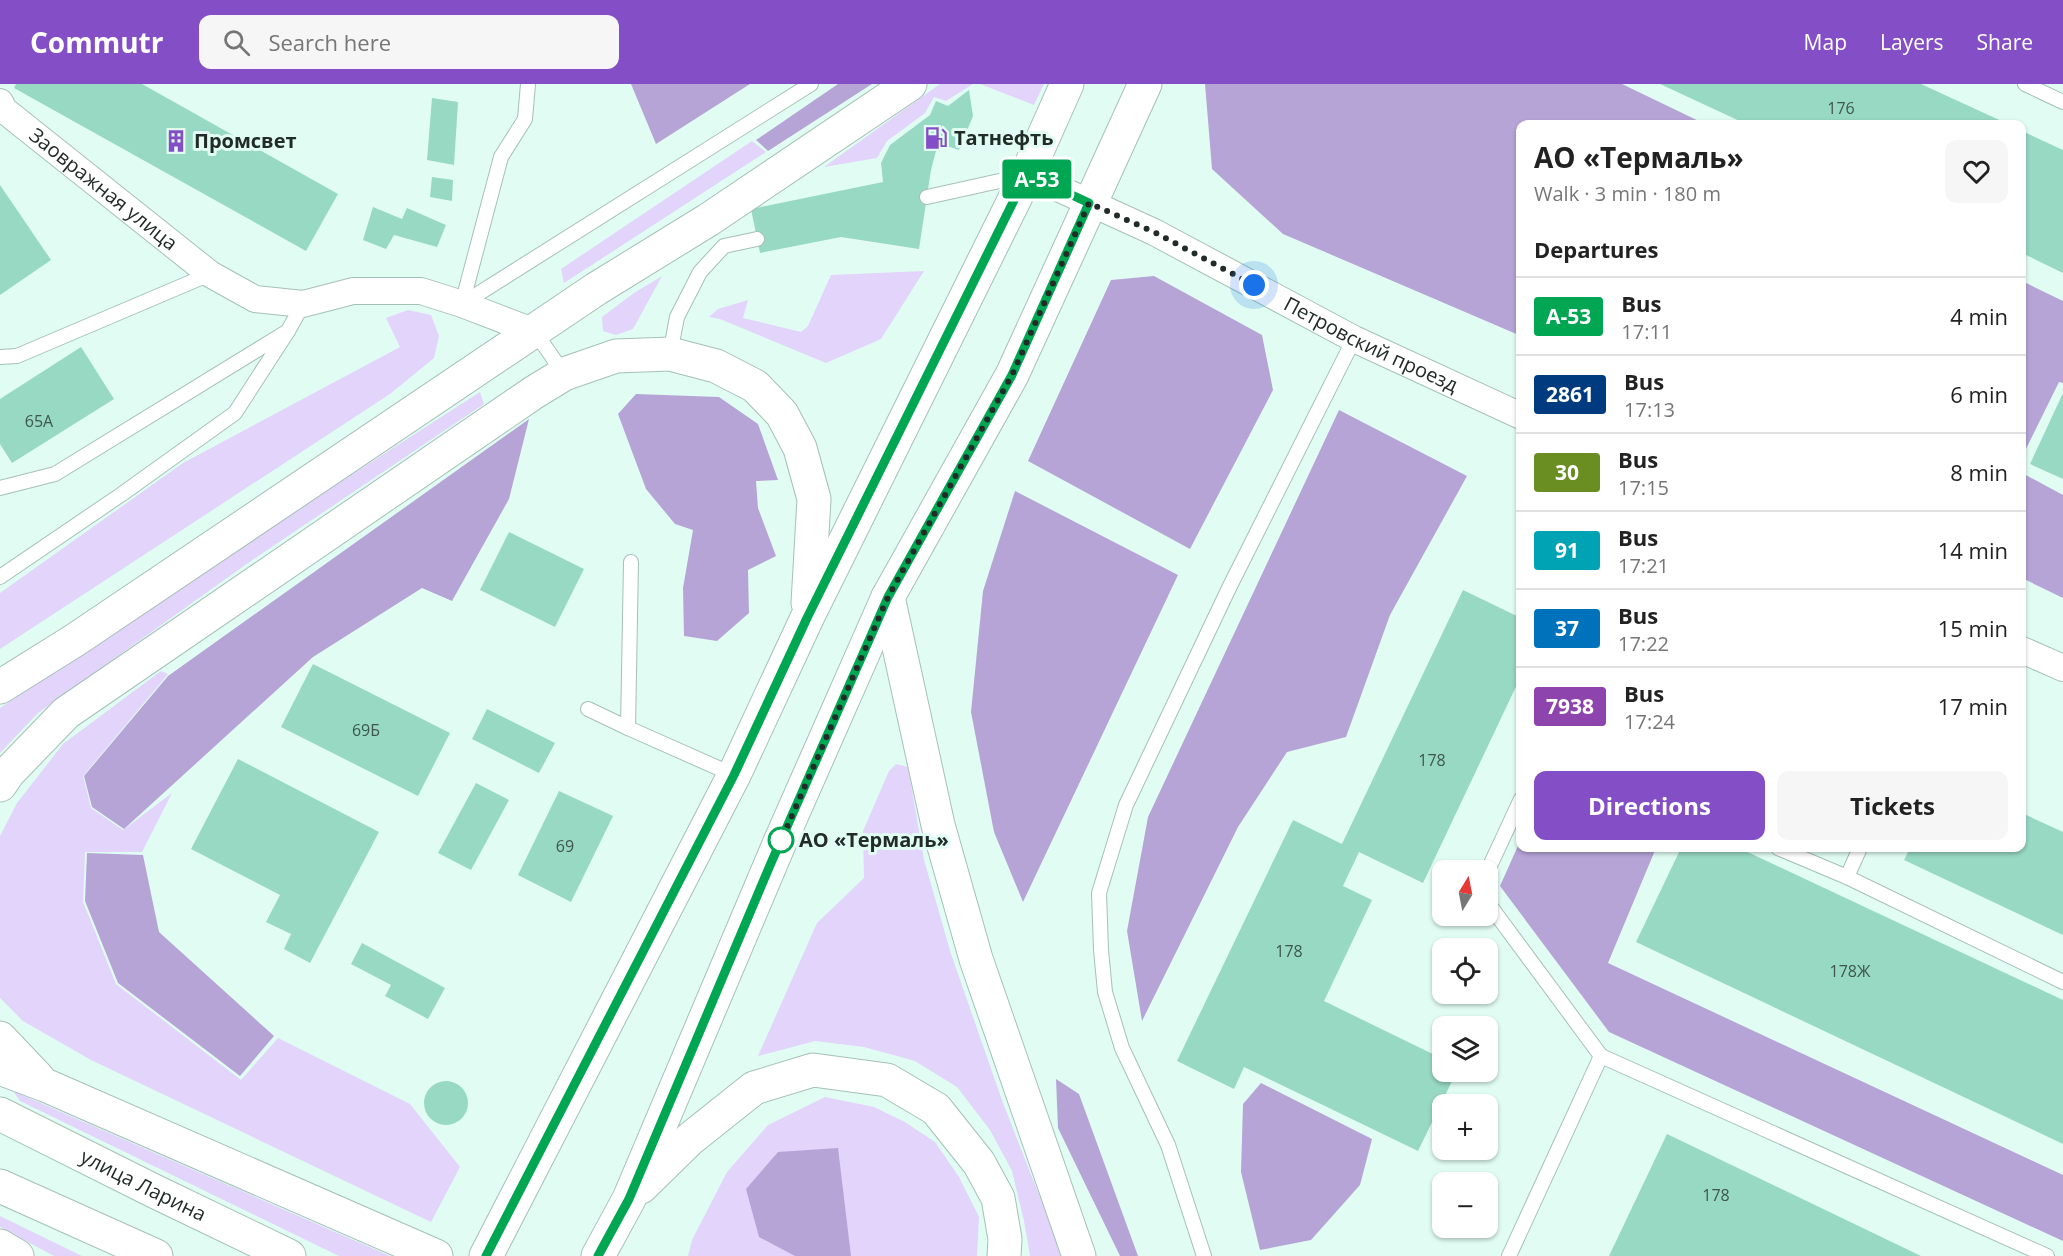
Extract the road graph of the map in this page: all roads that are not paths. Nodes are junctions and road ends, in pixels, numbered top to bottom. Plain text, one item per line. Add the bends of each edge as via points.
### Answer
1 (528, 84) edge
2 (811, 84) edge
3 (910, 84) edge
4 (1067, 84) edge
5 (1145, 84) edge
6 (2025, 84) edge
7 (0, 102) edge
8 (2063, 102) edge
9 (1027, 174) junction
10 (927, 197) dead end
11 (1089, 203) junction
12 (716, 233) junction
13 (757, 239) dead end
14 (210, 274) junction
15 (303, 304) junction
16 (462, 304) junction
17 (288, 331) junction
18 (535, 332) junction
19 (1354, 339) junction
20 (670, 354) junction
21 (0, 357) edge
22 (564, 374) junction
23 (1516, 414) edge
24 (0, 488) edge
25 (631, 562) dead end
26 (0, 577) edge
27 (888, 597) junction
28 (807, 618) junction
29 (2026, 652) edge
30 (2063, 668) edge
31 (0, 687) edge
32 (588, 709) dead end
33 (627, 728) junction
34 (734, 775) junction
35 (0, 785) edge
36 (1516, 810) edge
37 (1788, 852) edge
38 (1858, 852) edge
39 (1493, 860) edge
40 (1847, 877) junction
41 (1498, 917) edge
42 (2063, 982) edge
43 (0, 1038) edge
44 (1601, 1056) junction
45 (0, 1068) edge
46 (45, 1086) junction
47 (0, 1114) edge
48 (0, 1186) edge
49 (629, 1199) junction
50 (492, 1244) edge
51 (0, 1246) edge
52 (17, 1256) edge
53 (156, 1256) edge
54 (289, 1256) edge
55 (436, 1256) edge
56 (598, 1256) edge
57 (1004, 1256) edge
58 (1079, 1256) edge
59 (1204, 1256) edge
60 (1509, 1256) edge
61 (2047, 1256) edge

1 - 16 lane via 525,119 501,157
2 - 16 lane
3 - 12 main road
4 - 9 main road
5 - 11 main road
6 - 8 lane
7 - 14 street, Заовражная улица via 4,110
9 - 10 lane
9 - 11 street, Петровский проезд
9 - 28 main road
11 - 19 street, Петровский проезд via 1154,232
11 - 27 main road via 1012,375
12 - 13 lane
12 - 18 main road via 596,289
12 - 20 lane via 676,317
14 - 15 street, Заовражная улица via 255,299
14 - 21 lane via 17,356
15 - 16 street via 353,291 421,291
15 - 17 lane
16 - 18 street
17 - 24 lane via 55,474
17 - 26 lane via 235,413
18 - 22 lane
18 - 31 main road
19 - 23 street, Петровский проезд
19 - 59 lane via 1126,805 1099,893 1105,992 1122,1048 1168,1145
20 - 22 main road via 616,356
20 - 28 main road via 716,366 755,386 782,414 800,448 814,499
22 - 35 main road via 66,713
25 - 33 lane
27 - 49 main road
27 - 58 main road via 938,825 976,959
28 - 34 main road
29 - 30 street
32 - 33 lane
33 - 34 lane
34 - 50 main road
36 - 39 lane
37 - 40 lane
38 - 40 lane
40 - 42 lane
41 - 44 lane
43 - 46 main road
44 - 60 lane
44 - 61 lane
45 - 46 main road
46 - 55 main road
47 - 54 main road, улица Ларина
48 - 53 main road
49 - 56 main road
49 - 57 main road via 690,1139 754,1088 813,1070 887,1080 936,1109 979,1163 998,1198
51 - 52 main road

